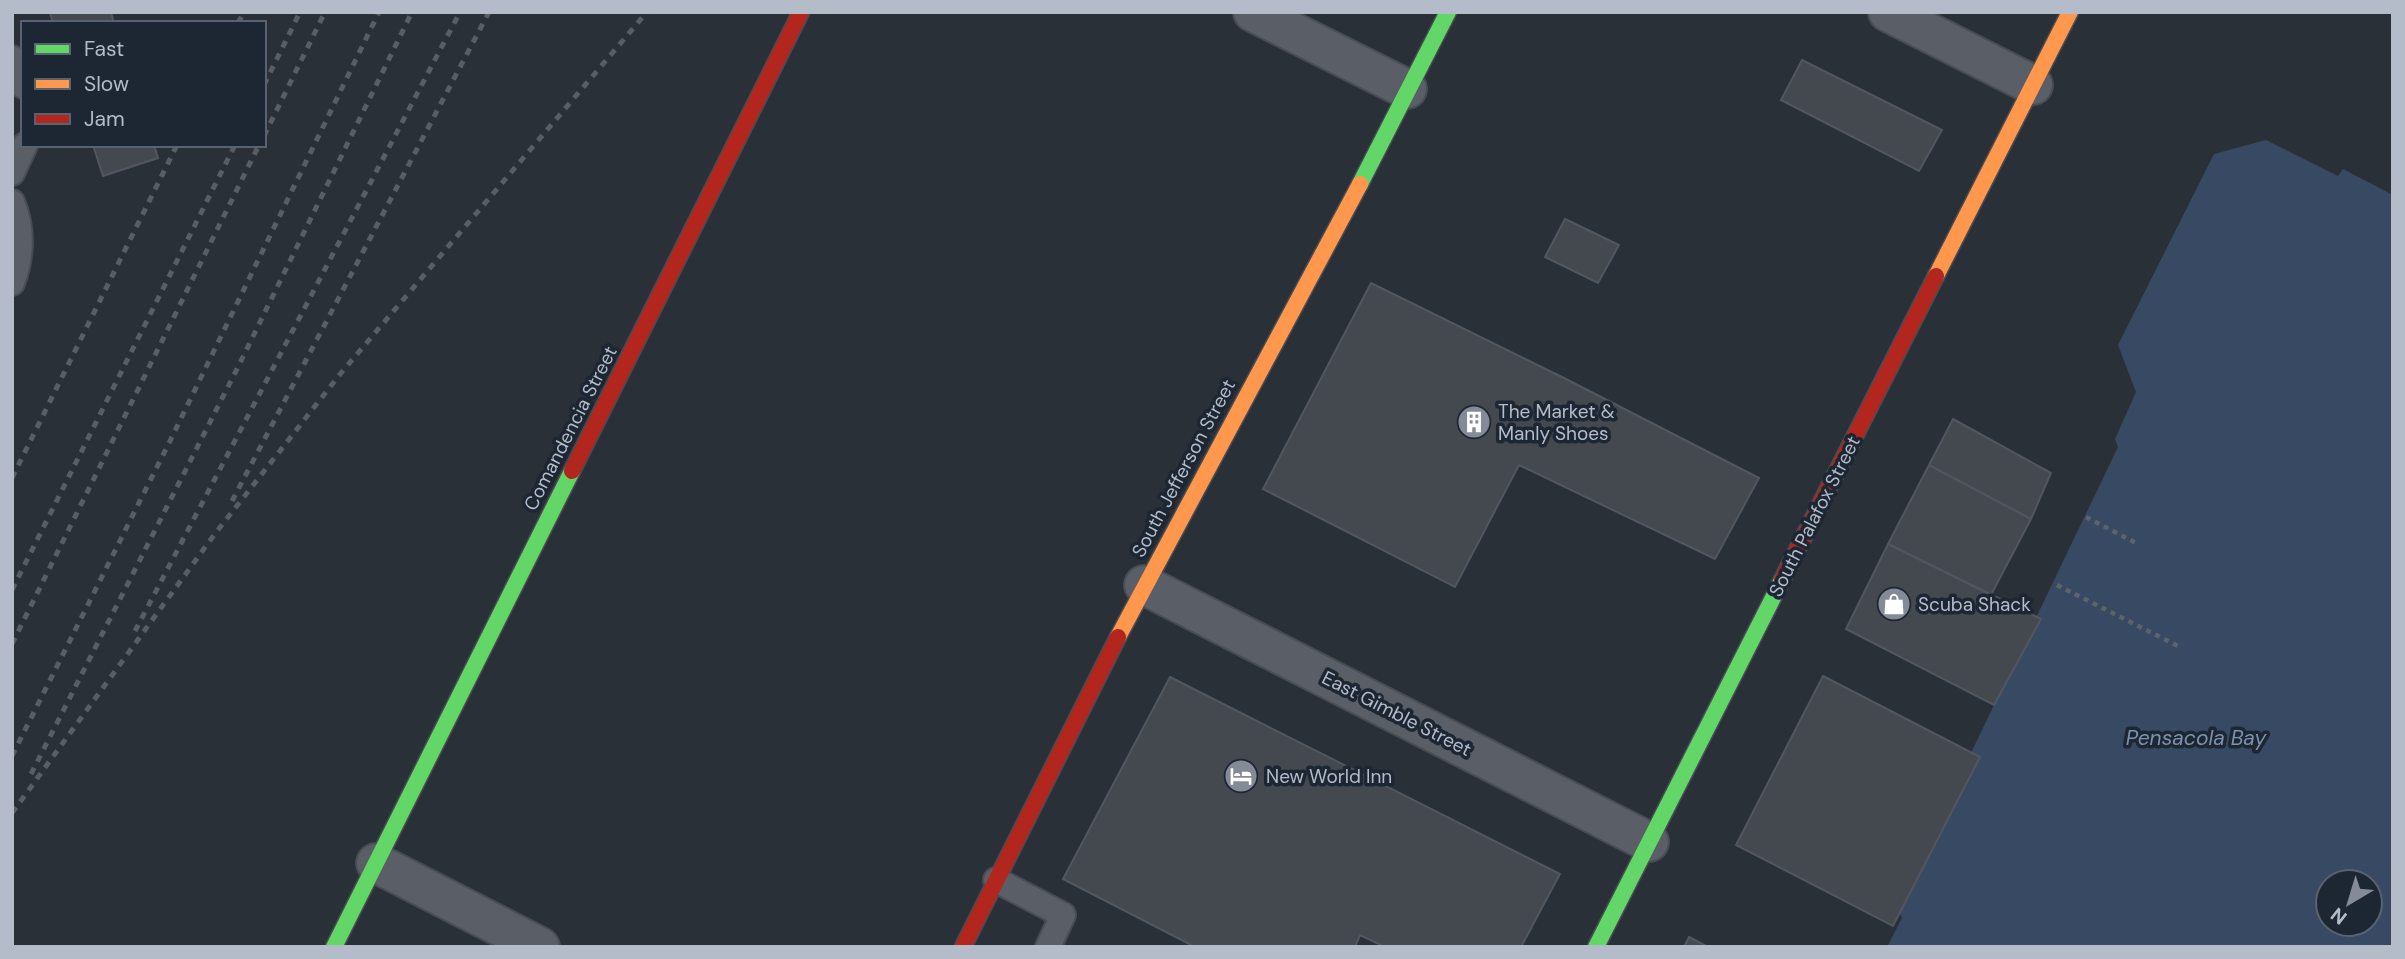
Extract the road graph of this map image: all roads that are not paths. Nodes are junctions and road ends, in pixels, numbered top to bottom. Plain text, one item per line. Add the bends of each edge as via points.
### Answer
1 (801, 12) edge
2 (1253, 12) edge
3 (1448, 12) edge
4 (1888, 12) edge
5 (2070, 12) edge
6 (12, 58) edge
7 (21, 81) edge
8 (2033, 85) junction
9 (1407, 89) junction
10 (24, 147) edge
11 (12, 173) edge
12 (12, 202) edge
13 (12, 283) edge
14 (1144, 585) junction
15 (1649, 842) junction
16 (376, 863) junction
17 (996, 880) junction
18 (334, 947) edge
19 (540, 947) edge
20 (963, 947) edge
21 (1048, 947) edge
22 (1595, 947) edge

1 - 16 street, Comandencia Street
2 - 9 street
3 - 9 street, South Jefferson Street
4 - 8 street
5 - 8 street, South Palafox Street
6 - 7 lane
8 - 15 street, South Palafox Street
9 - 14 street, South Jefferson Street
10 - 11 lane
12 - 13 lane via 20,237
14 - 15 street, East Gimble Street
14 - 17 street, South Jefferson Street
15 - 22 street, South Palafox Street
16 - 18 street, Comandencia Street
16 - 19 street
17 - 20 street, South Jefferson Street
17 - 21 lane via 1063,915

